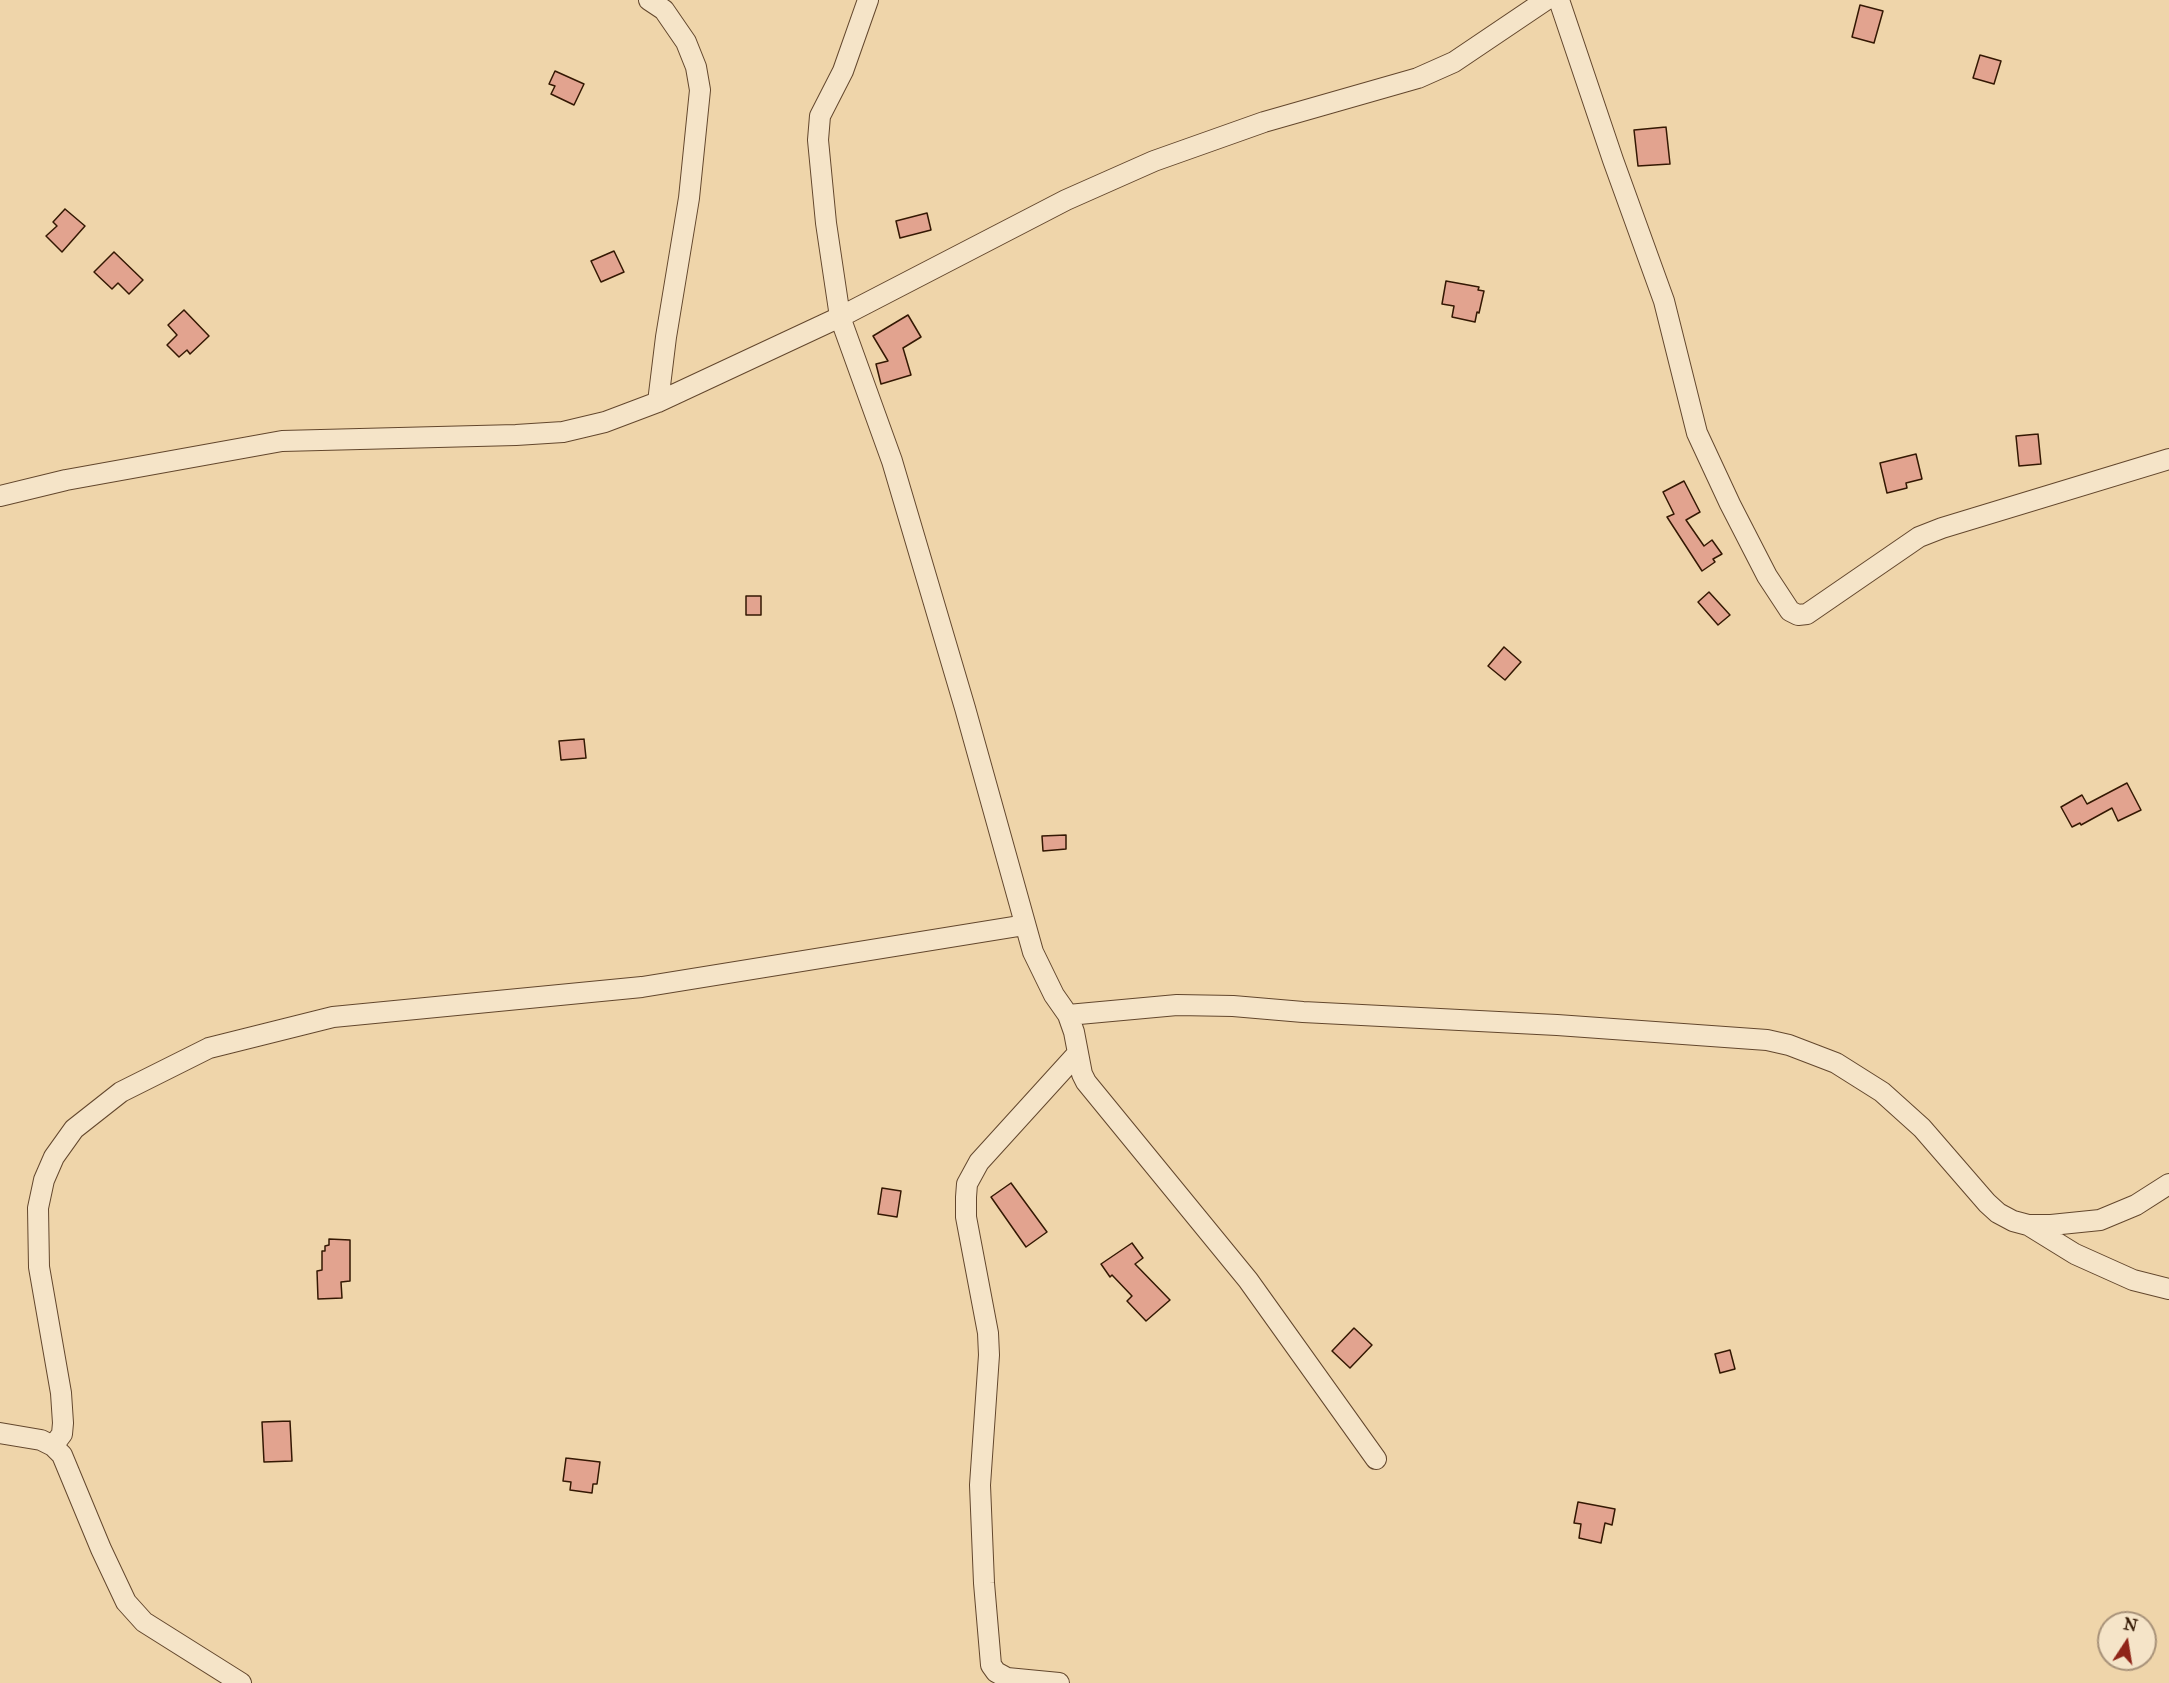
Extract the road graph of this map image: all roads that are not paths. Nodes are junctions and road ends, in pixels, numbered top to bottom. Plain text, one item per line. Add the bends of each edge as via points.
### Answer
1 (649, 0) edge
2 (868, 0) edge
3 (1546, 0) edge
4 (1559, 0) edge
5 (840, 317) junction
6 (658, 402) junction
7 (2169, 459) edge
8 (0, 495) edge
9 (1025, 925) junction
10 (1068, 1015) junction
11 (1078, 1053) junction
12 (2169, 1184) edge
13 (2028, 1225) junction
14 (2169, 1289) edge
15 (0, 1433) edge
16 (53, 1446) junction
17 (1376, 1459) dead end
18 (241, 1683) edge
19 (1059, 1683) edge

1 - 6 street via 664,10 686,42 700,90 689,198
2 - 5 street via 843,71 820,116 818,140 826,222
3 - 5 street via 1454,62 1418,78 1264,122 1154,161 1066,200
4 - 7 street via 1664,301 1697,433 1767,576 1790,611 1807,614 1919,537
5 - 6 street
5 - 9 street via 896,472
6 - 8 street via 605,422 563,432 282,441
9 - 10 street via 1033,952
9 - 16 street via 642,987 333,1017 209,1048 121,1092 74,1129 54,1157 38,1208 39,1267 63,1423 62,1434
10 - 11 street
10 - 13 street via 1177,1005 1233,1006 1767,1040 1836,1064 1882,1092 1923,1128 1987,1203 1998,1213
11 - 17 street via 1082,1074 1097,1098 1248,1280
11 - 19 street via 979,1162 967,1184 966,1197 966,1217 988,1333 980,1485 992,1665 1007,1678
12 - 13 street via 2136,1205 2100,1220
13 - 14 street via 2075,1254 2133,1280
15 - 16 street
16 - 18 street via 71,1472 126,1602 144,1622

